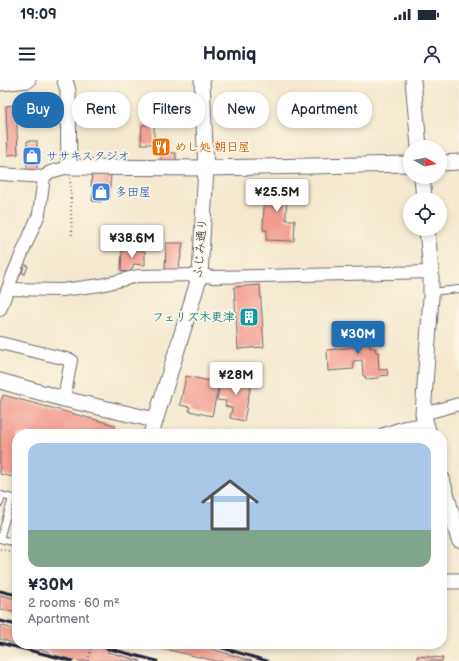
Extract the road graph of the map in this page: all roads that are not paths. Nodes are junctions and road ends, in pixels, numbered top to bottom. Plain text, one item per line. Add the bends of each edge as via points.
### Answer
1 (28, 80) edge
2 (65, 80) edge
3 (202, 80) edge
4 (413, 80) edge
5 (0, 83) edge
6 (418, 140) edge
7 (459, 162) edge
8 (447, 163) edge
9 (403, 164) edge
10 (69, 167) junction
11 (206, 168) junction
12 (0, 174) edge
13 (44, 177) junction
14 (428, 236) edge
15 (431, 272) junction
16 (200, 275) junction
17 (8, 289) junction
18 (459, 289) edge
19 (431, 292) junction
20 (0, 310) edge
21 (0, 343) edge
22 (0, 381) edge
23 (64, 398) junction
24 (459, 404) edge
25 (426, 424) edge
26 (153, 427) edge
27 (399, 429) edge
28 (1, 495) edge
29 (12, 497) edge
30 (447, 497) edge
31 (0, 503) edge
32 (12, 506) edge
33 (0, 539) edge
34 (459, 540) edge
35 (12, 542) edge
36 (447, 581) edge
37 (459, 581) edge

1 - 5 street
2 - 10 street via 68,91
3 - 11 street, ふじみ通り
4 - 6 street
7 - 8 street
9 - 11 street
10 - 11 street
10 - 13 street via 50,172
11 - 16 street, ふじみ通り
12 - 13 street
13 - 17 street via 39,214
14 - 15 street
15 - 16 street via 221,277
15 - 19 street
16 - 17 street via 138,276 101,285 62,290
16 - 26 street, ふじみ通り
17 - 20 street
18 - 19 lane
19 - 25 street
21 - 23 street via 71,360
22 - 23 street
23 - 26 street
24 - 25 street
25 - 27 street
28 - 29 lane
28 - 31 lane
30 - 34 street
32 - 33 lane
33 - 35 lane
36 - 37 street

